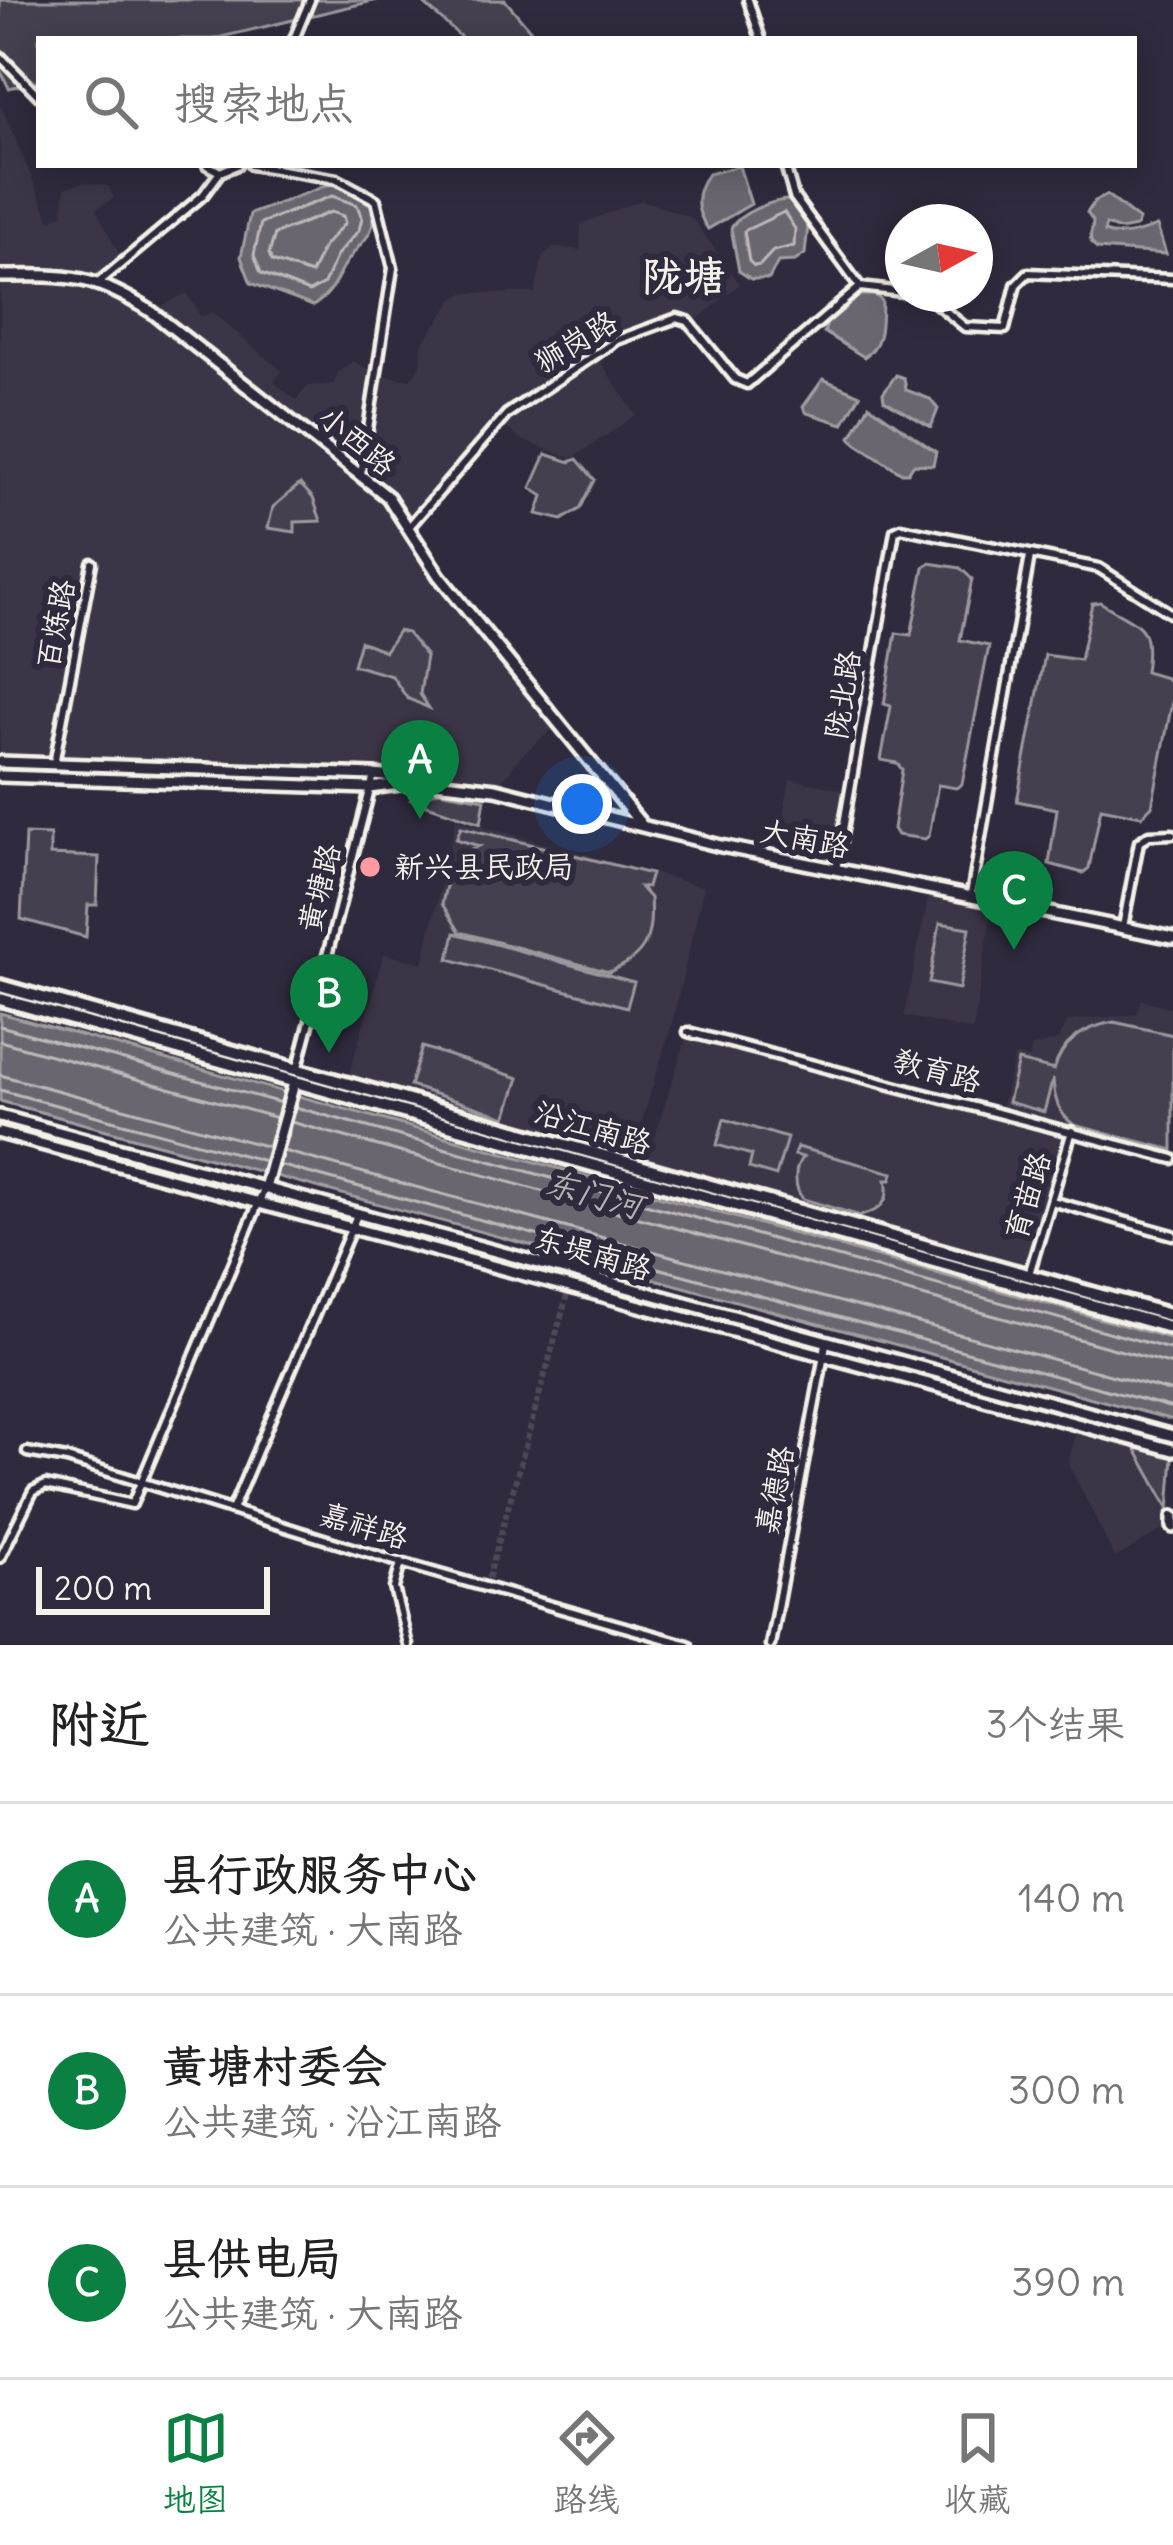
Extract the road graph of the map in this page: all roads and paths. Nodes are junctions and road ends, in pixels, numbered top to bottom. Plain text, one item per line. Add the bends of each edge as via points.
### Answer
1 (310, 0) edge
2 (748, 0) edge
3 (295, 36) edge
4 (760, 36) edge
5 (0, 56) edge
6 (36, 93) edge
7 (213, 168) edge
8 (230, 168) edge
9 (269, 168) edge
10 (785, 168) edge
11 (220, 172) junction
12 (0, 276) edge
13 (1173, 279) edge
14 (98, 283) junction
15 (860, 287) junction
16 (885, 290) edge
17 (947, 312) edge
18 (361, 475) junction
19 (409, 528) junction
20 (1030, 556) junction
21 (92, 563) dead end
22 (1173, 615) edge
23 (0, 762) edge
24 (54, 764) junction
25 (374, 775) junction
26 (0, 776) edge
27 (430, 779) junction
28 (370, 788) junction
29 (640, 824) junction
30 (1173, 834) edge
31 (836, 870) junction
32 (970, 897) junction
33 (1123, 927) junction
34 (1173, 938) edge
35 (0, 986) edge
36 (0, 999) edge
37 (688, 1032) dead end
38 (298, 1068) junction
39 (294, 1083) junction
40 (0, 1116) edge
41 (1072, 1131) junction
42 (0, 1132) edge
43 (1173, 1159) edge
44 (265, 1188) junction
45 (260, 1201) junction
46 (1054, 1202) junction
47 (358, 1213) junction
48 (352, 1226) junction
49 (1173, 1235) edge
50 (1029, 1274) junction
51 (1173, 1316) edge
52 (1173, 1328) edge
53 (825, 1348) junction
54 (1173, 1436) edge
55 (1173, 1450) edge
56 (27, 1452) dead end
57 (142, 1482) junction
58 (232, 1510) junction
59 (1173, 1516) edge
60 (1173, 1527) edge
61 (0, 1558) edge
62 (401, 1562) junction
63 (408, 1645) edge
64 (688, 1645) edge
65 (770, 1645) edge

1 - 3 street
2 - 4 street
5 - 6 street
7 - 11 street
8 - 11 street
9 - 18 street via 337,179 376,200 393,268
10 - 15 street via 794,196
11 - 14 street
12 - 14 main road, 小西路
13 - 17 street via 1028,273 1016,285 1005,329 965,327
14 - 18 main road, 小西路 via 152,311
15 - 16 street
15 - 19 street, 狮岗路 via 747,384 688,321 616,340 507,414
18 - 19 main road, 小西路
19 - 29 main road, 小西路
20 - 22 street via 1099,568
20 - 31 street, 陇北路 via 898,529
20 - 32 street
21 - 24 street, 百炼路
23 - 24 main road, 大南路
24 - 25 main road, 大南路
25 - 27 main road, 大南路
25 - 28 street, 黄塘路
26 - 28 main road, 大南路
27 - 28 main road, 大南路
27 - 29 main road, 大南路
28 - 38 street, 黄塘路
29 - 31 main road, 大南路
30 - 33 street via 1139,842
31 - 32 main road, 大南路
32 - 33 main road, 大南路
33 - 34 main road, 大南路
35 - 38 main road, 沿江南路
36 - 39 main road, 沿江南路
37 - 41 street, 教育路
38 - 39 street, 黄塘路
38 - 50 main road, 沿江南路
39 - 44 main road
39 - 52 main road, 沿江南路
40 - 44 main road, 东堤南路
41 - 43 street, 教育路
41 - 46 street, 育苗路
42 - 45 main road, 东堤南路
44 - 45 street
44 - 47 main road, 东堤南路
45 - 48 main road, 东堤南路
45 - 57 street
46 - 49 street
46 - 50 street, 育苗路
47 - 48 street
47 - 53 main road, 东堤南路
48 - 53 main road, 东堤南路
48 - 58 street
50 - 51 main road, 沿江南路
53 - 54 main road, 东堤南路
53 - 55 main road, 东堤南路 via 962,1395
53 - 65 street, 嘉德路
56 - 57 street, 嘉祥路
57 - 58 street, 嘉祥路
57 - 61 street via 132,1504 46,1485 33,1491
58 - 62 street, 嘉祥路
59 - 60 main road
62 - 63 street via 394,1588
62 - 64 street, 嘉祥路

